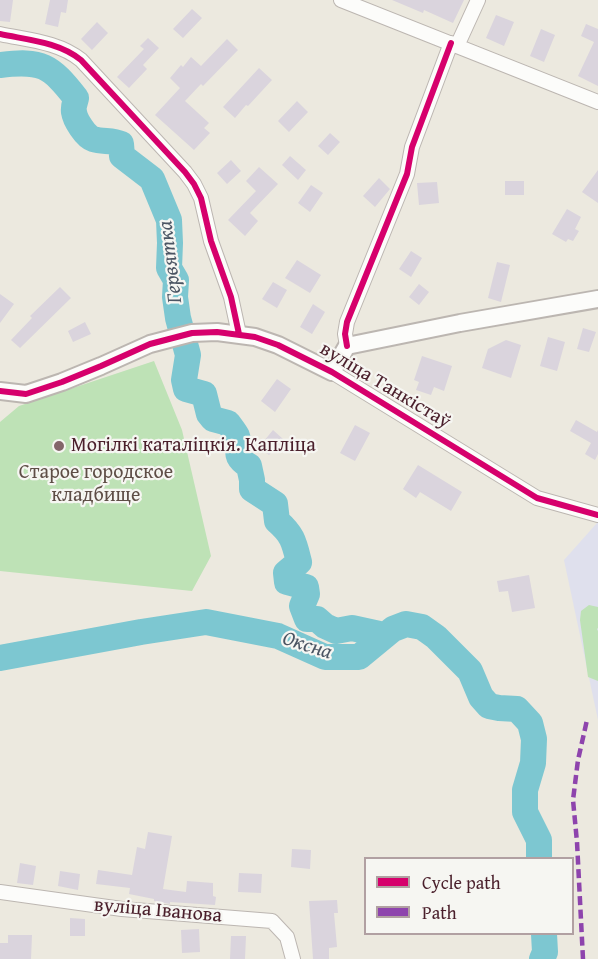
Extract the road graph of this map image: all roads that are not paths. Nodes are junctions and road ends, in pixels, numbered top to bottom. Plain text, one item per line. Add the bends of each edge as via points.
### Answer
1 (341, 0) edge
2 (478, 0) edge
3 (0, 34) edge
4 (454, 45) junction
5 (598, 102) edge
6 (598, 299) edge
7 (238, 334) junction
8 (347, 346) junction
9 (332, 372) junction
10 (0, 392) edge
11 (598, 515) edge
12 (0, 892) edge
13 (292, 959) edge

1 - 4 street
2 - 4 street
3 - 7 street via 57,46 74,54 190,178 201,198
4 - 5 street
4 - 8 street via 347,322
6 - 8 street, вуліца Танкістаў
7 - 9 street, вуліца Танкістаў via 278,345
7 - 10 street, вуліца Танкістаў via 192,333 150,344 26,394
8 - 9 street, вуліца Танкістаў
9 - 11 street, вуліца Танкістаў via 537,498
12 - 13 street, вуліца Іванова via 122,909 272,921 287,937

